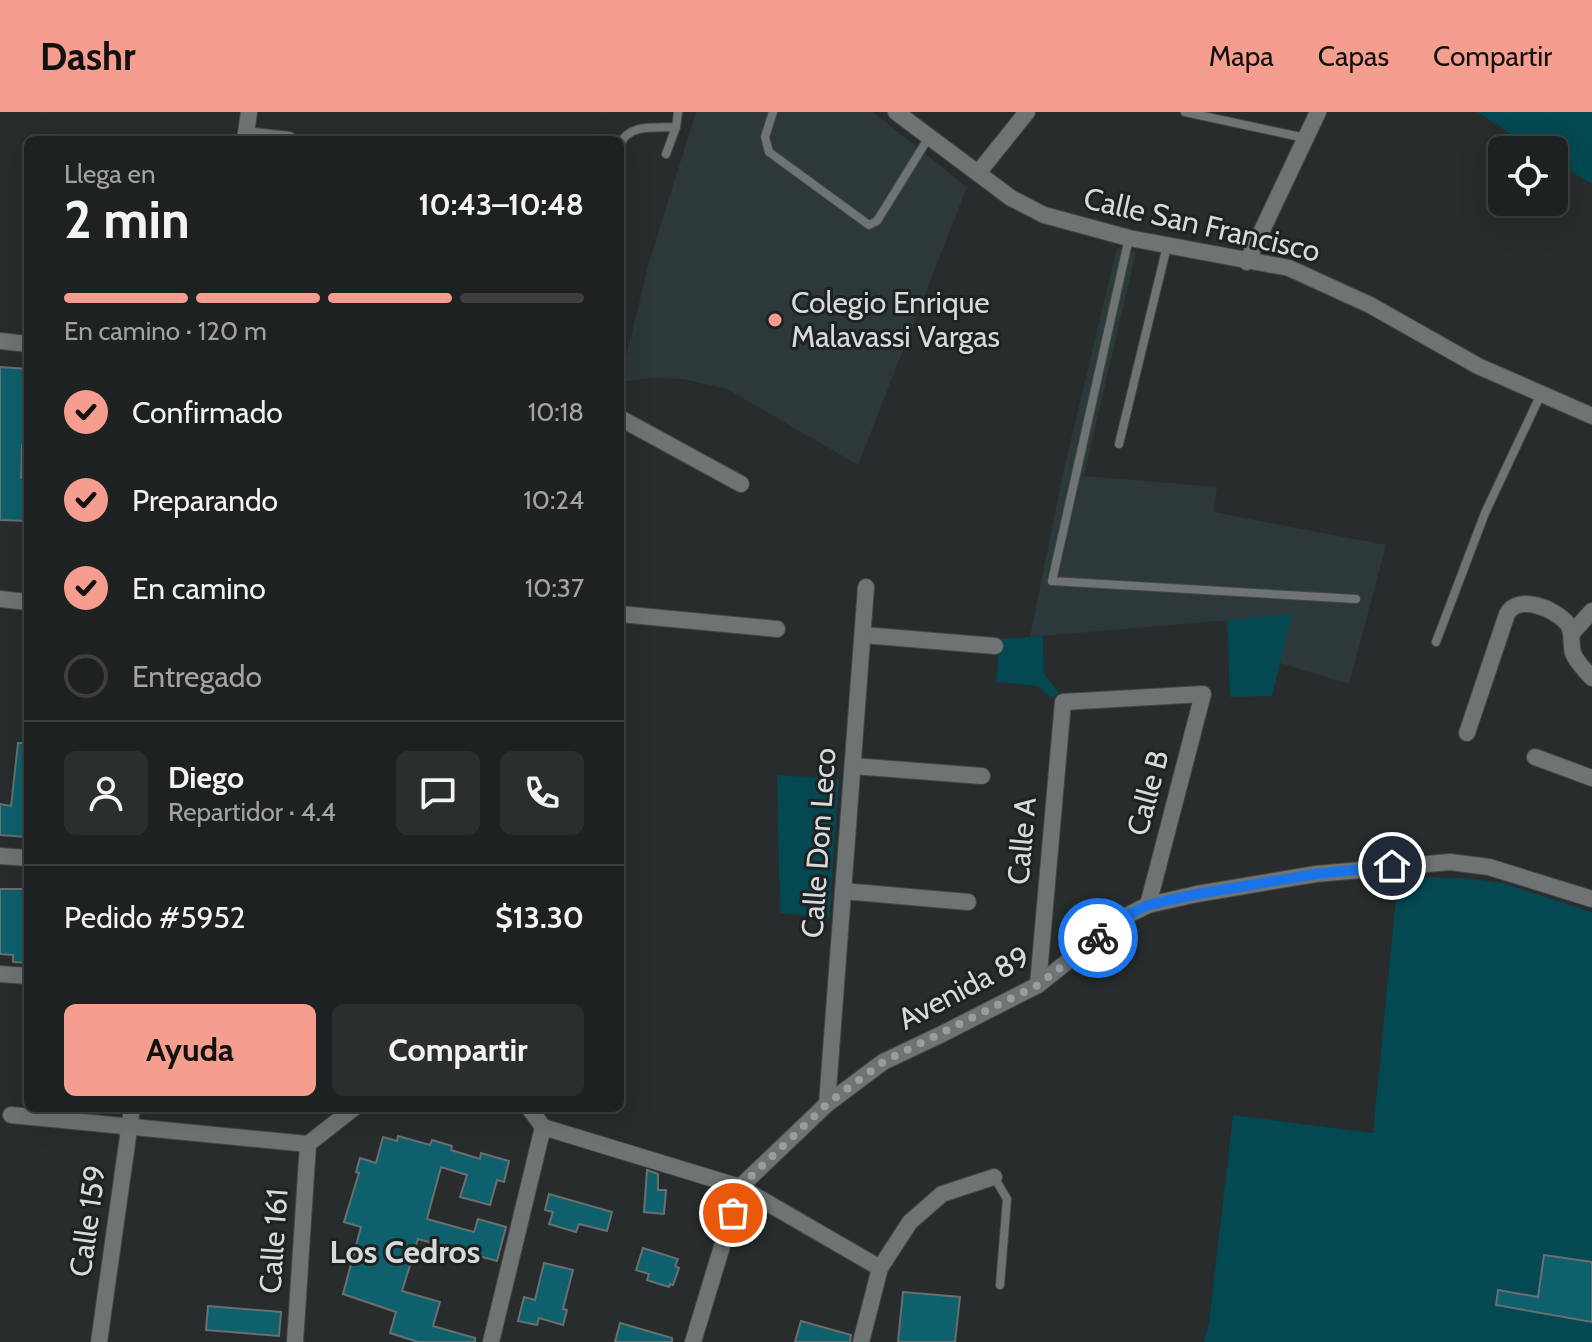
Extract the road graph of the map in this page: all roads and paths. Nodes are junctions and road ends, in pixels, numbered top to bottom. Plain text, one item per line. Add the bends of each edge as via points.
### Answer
1 (678, 112) edge
2 (773, 112) edge
3 (896, 112) edge
4 (1027, 112) edge
5 (1185, 112) edge
6 (1318, 112) edge
7 (244, 113) edge
8 (676, 127) junction
9 (246, 136) edge
10 (624, 136) edge
11 (929, 137) junction
12 (1305, 138) junction
13 (666, 154) dead end
14 (978, 173) junction
15 (1129, 238) junction
16 (1167, 246) junction
17 (1247, 262) junction
18 (0, 341) edge
19 (24, 344) edge
20 (1541, 394) junction
21 (1592, 416) edge
22 (624, 420) edge
23 (1119, 444) dead end
24 (741, 484) dead end
25 (866, 587) dead end
26 (0, 599) edge
27 (1356, 599) dead end
28 (24, 602) edge
29 (1592, 611) edge
30 (624, 614) edge
31 (777, 629) dead end
32 (1572, 633) junction
33 (863, 635) junction
34 (1436, 642) dead end
35 (995, 646) dead end
36 (1592, 678) edge
37 (1203, 694) joint
38 (1467, 733) dead end
39 (1535, 757) dead end
40 (853, 766) junction
41 (982, 776) dead end
42 (1592, 778) edge
43 (0, 856) edge
44 (24, 858) edge
45 (843, 891) junction
46 (1592, 899) edge
47 (968, 902) dead end
48 (1148, 905) junction
49 (0, 974) edge
50 (24, 976) edge
51 (1038, 985) junction
52 (827, 1104) junction
53 (131, 1112) edge
54 (349, 1112) edge
55 (532, 1112) edge
56 (11, 1115) dead end
57 (543, 1127) junction
58 (129, 1129) junction
59 (308, 1144) junction
60 (994, 1177) joint
61 (740, 1187) junction
62 (880, 1268) junction
63 (1000, 1285) dead end
64 (99, 1342) edge
65 (295, 1342) edge
66 (491, 1342) edge
67 (693, 1342) edge
68 (861, 1342) edge

1 - 8 lane
2 - 11 lane via 765,137 769,152 869,225 877,221
3 - 11 street, Calle San Francisco
4 - 14 street
5 - 12 lane
6 - 12 street
7 - 9 street
8 - 10 lane via 635,129
8 - 13 lane
11 - 14 street, Calle San Francisco
12 - 17 street
14 - 15 street, Calle San Francisco via 1044,215
15 - 16 street, Calle San Francisco
15 - 27 lane via 1052,581
16 - 17 street, Calle San Francisco
16 - 23 lane
17 - 20 street, Calle San Francisco via 1289,268 1322,281 1478,366
18 - 19 street
20 - 21 street, Calle San Francisco
20 - 34 lane via 1485,513
22 - 24 street
25 - 33 street, Calle Don Leco
26 - 28 street
29 - 32 street
30 - 31 street
32 - 36 street via 1574,655
32 - 38 street via 1559,616 1539,607 1511,607
33 - 35 street
33 - 40 street, Calle Don Leco
37 - 48 street, Calle B
37 - 51 street, Calle A via 1063,702
39 - 42 street
40 - 41 street
40 - 45 street, Calle Don Leco
43 - 44 street
45 - 47 street
45 - 52 street, Calle Don Leco
46 - 48 street, Avenida 89 via 1489,867 1450,862 1316,874
48 - 51 street, Avenida 89 via 1122,918
49 - 50 street
51 - 52 street, Avenida 89 via 883,1062
52 - 61 street, Avenida 89
53 - 58 street, Calle 159
54 - 59 street
55 - 57 street
56 - 58 street
57 - 61 street
57 - 66 street
58 - 59 street
58 - 64 street, Calle 159
59 - 65 street, Calle 161
60 - 62 street via 942,1194 910,1222
60 - 63 lane via 1007,1199
61 - 62 street
61 - 67 street
62 - 68 street

